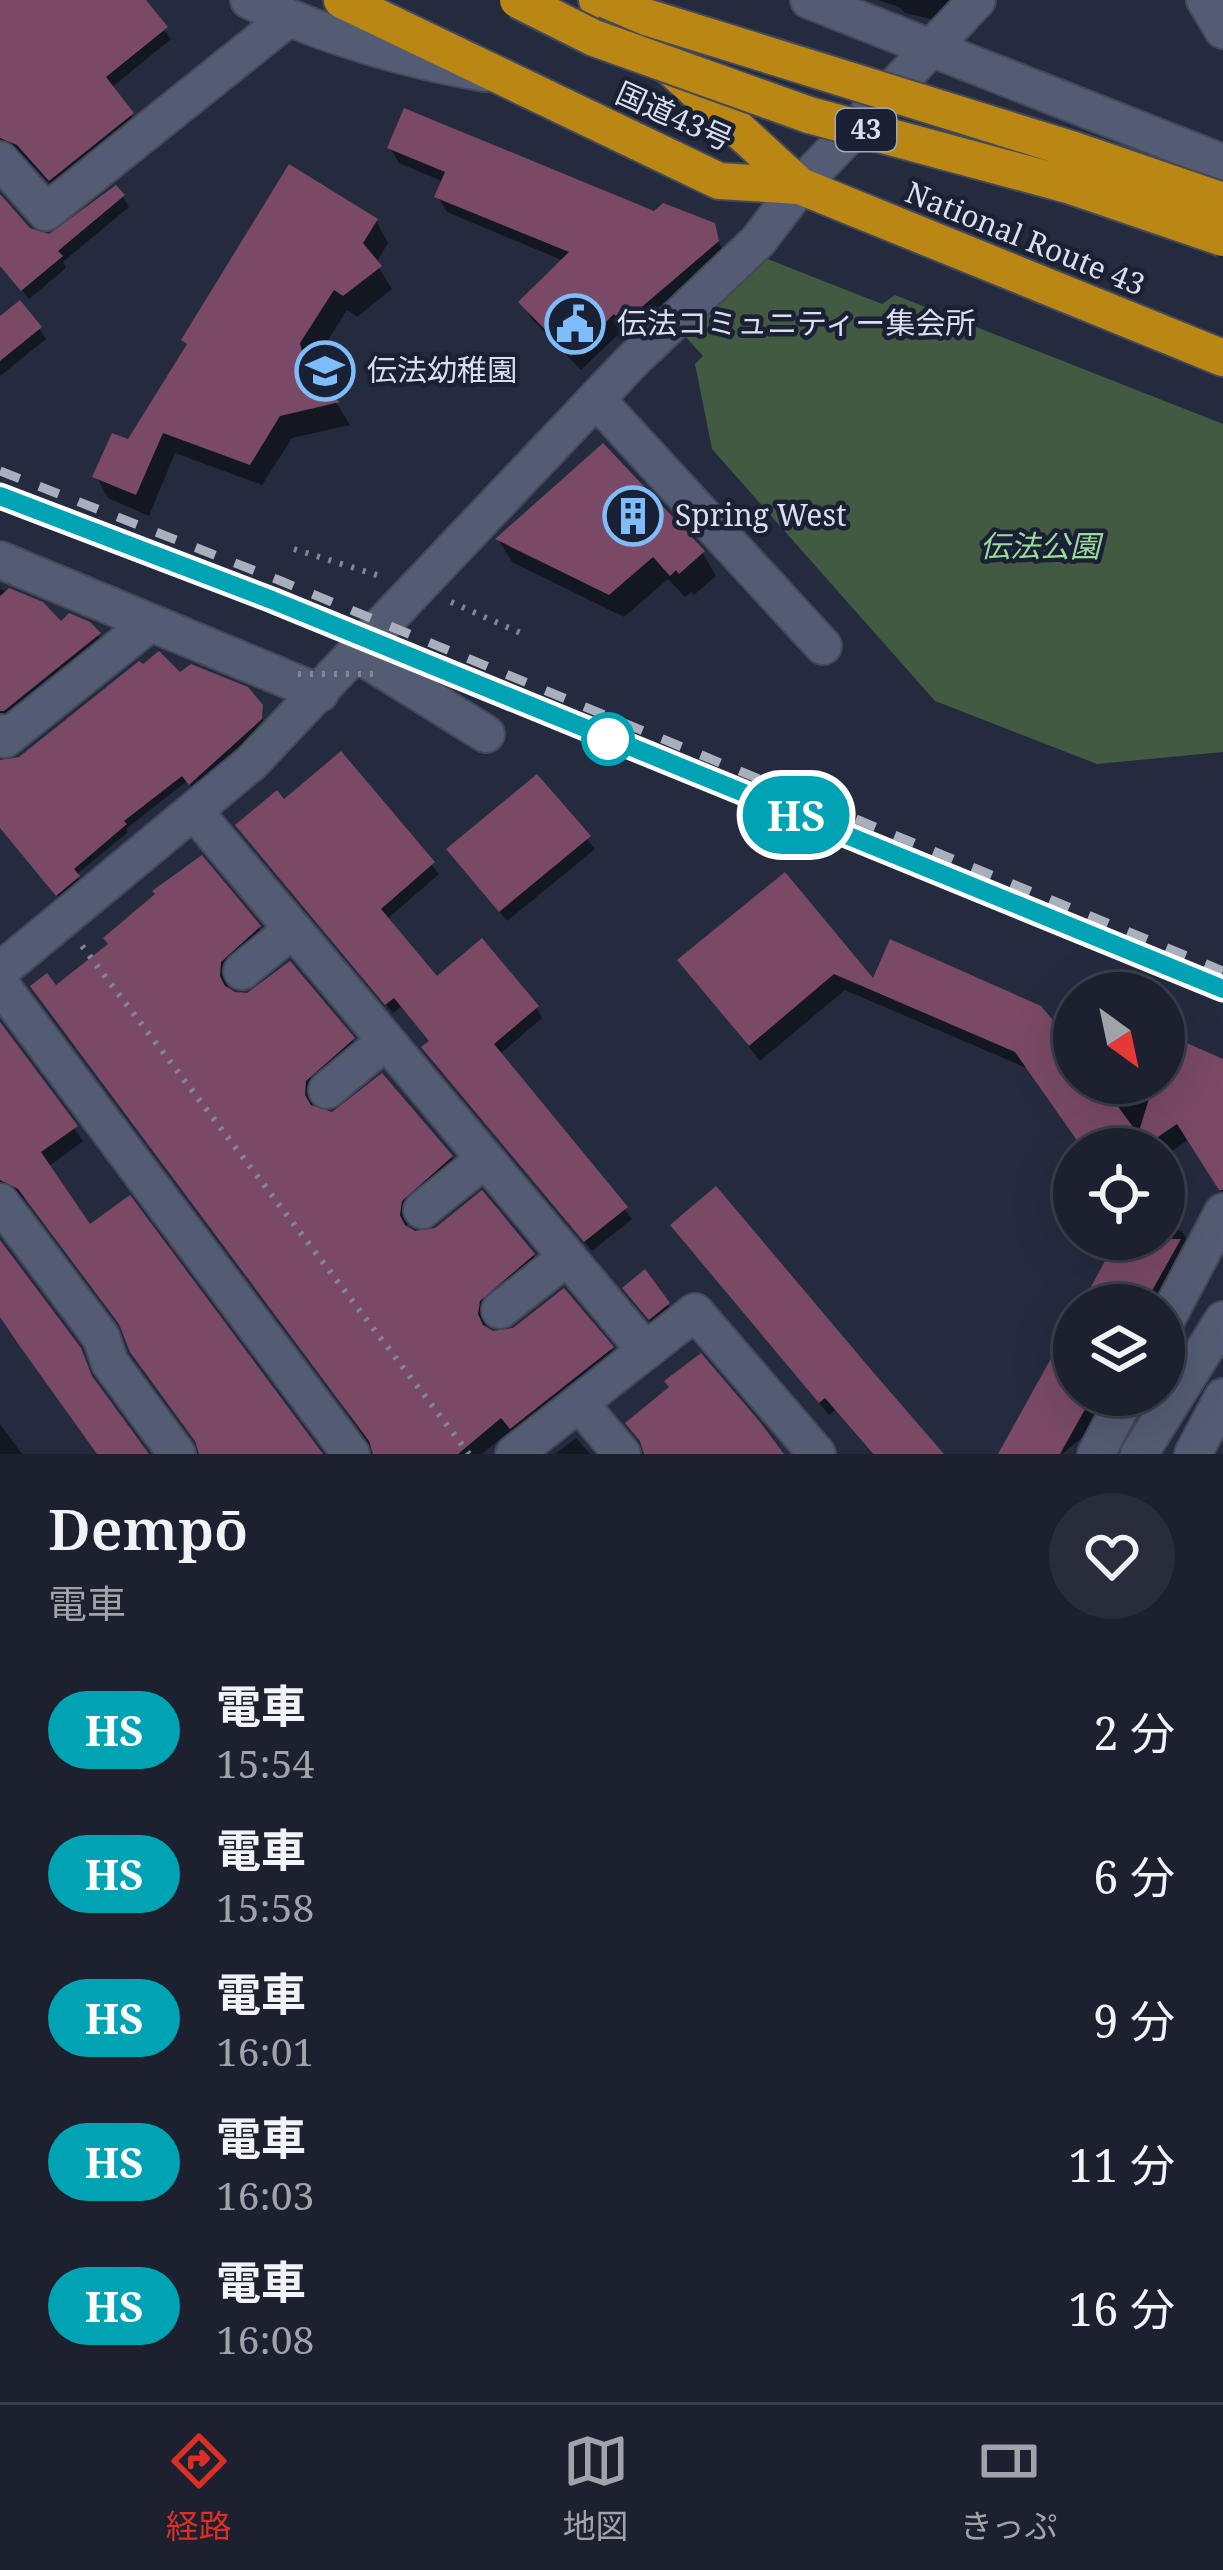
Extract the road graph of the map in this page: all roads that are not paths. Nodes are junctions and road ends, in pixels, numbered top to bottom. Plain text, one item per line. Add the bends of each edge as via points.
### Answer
1 (249, 0) edge
2 (342, 0) edge
3 (518, 0) edge
4 (602, 0) edge
5 (809, 0) edge
6 (977, 0) edge
7 (1205, 0) edge
8 (287, 19) junction
9 (1223, 30) edge
10 (928, 49) junction
11 (500, 75) junction
12 (1178, 147) junction
13 (0, 160) edge
14 (1223, 164) edge
15 (800, 186) junction
16 (1223, 201) edge
17 (1223, 238) edge
18 (1223, 254) edge
19 (1223, 358) edge
20 (596, 400) junction
21 (0, 560) edge
22 (150, 622) junction
23 (823, 646) dead end
24 (365, 663) junction
25 (309, 684) junction
26 (0, 733) edge
27 (486, 734) dead end
28 (194, 811) junction
29 (293, 929) junction
30 (0, 971) edge
31 (242, 971) dead end
32 (0, 984) edge
33 (386, 1041) junction
34 (327, 1090) dead end
35 (485, 1159) junction
36 (0, 1202) edge
37 (422, 1210) dead end
38 (1223, 1212) edge
39 (567, 1257) junction
40 (1185, 1284) edge
41 (500, 1310) dead end
42 (1223, 1320) edge
43 (646, 1352) junction
44 (1223, 1397) edge
45 (580, 1404) junction
46 (1116, 1416) edge
47 (177, 1454) edge
48 (351, 1454) edge
49 (514, 1454) edge
50 (622, 1454) edge
51 (817, 1454) edge
52 (1096, 1454) edge
53 (1139, 1454) edge
54 (1193, 1454) edge

1 - 8 street
2 - 11 highway, 国道43号 / 43
3 - 17 highway, 43, bridge via 594,38 809,115 1068,185
4 - 15 highway, 国道43号 / 43
4 - 16 highway, 43, bridge
5 - 10 street
6 - 10 street
7 - 9 street
8 - 11 street via 418,62
8 - 13 street via 46,212
10 - 12 street
10 - 15 street
11 - 15 highway, 国道43号 / 43 via 719,181
12 - 14 street
12 - 18 street
15 - 19 highway, National Route 43 / 43
15 - 20 street via 758,241
20 - 23 street
20 - 24 street
21 - 22 street
22 - 25 street
22 - 26 street via 5,739
24 - 25 street
24 - 27 street
25 - 28 street via 250,763
28 - 29 street
28 - 30 street
29 - 31 street
29 - 33 street
32 - 48 street
33 - 34 street
33 - 35 street
35 - 37 street
35 - 39 street
36 - 47 street
38 - 40 street
39 - 41 street
39 - 43 street
42 - 53 street
43 - 45 street
43 - 51 street via 695,1312
44 - 54 street
45 - 49 street
45 - 50 street
46 - 52 street

